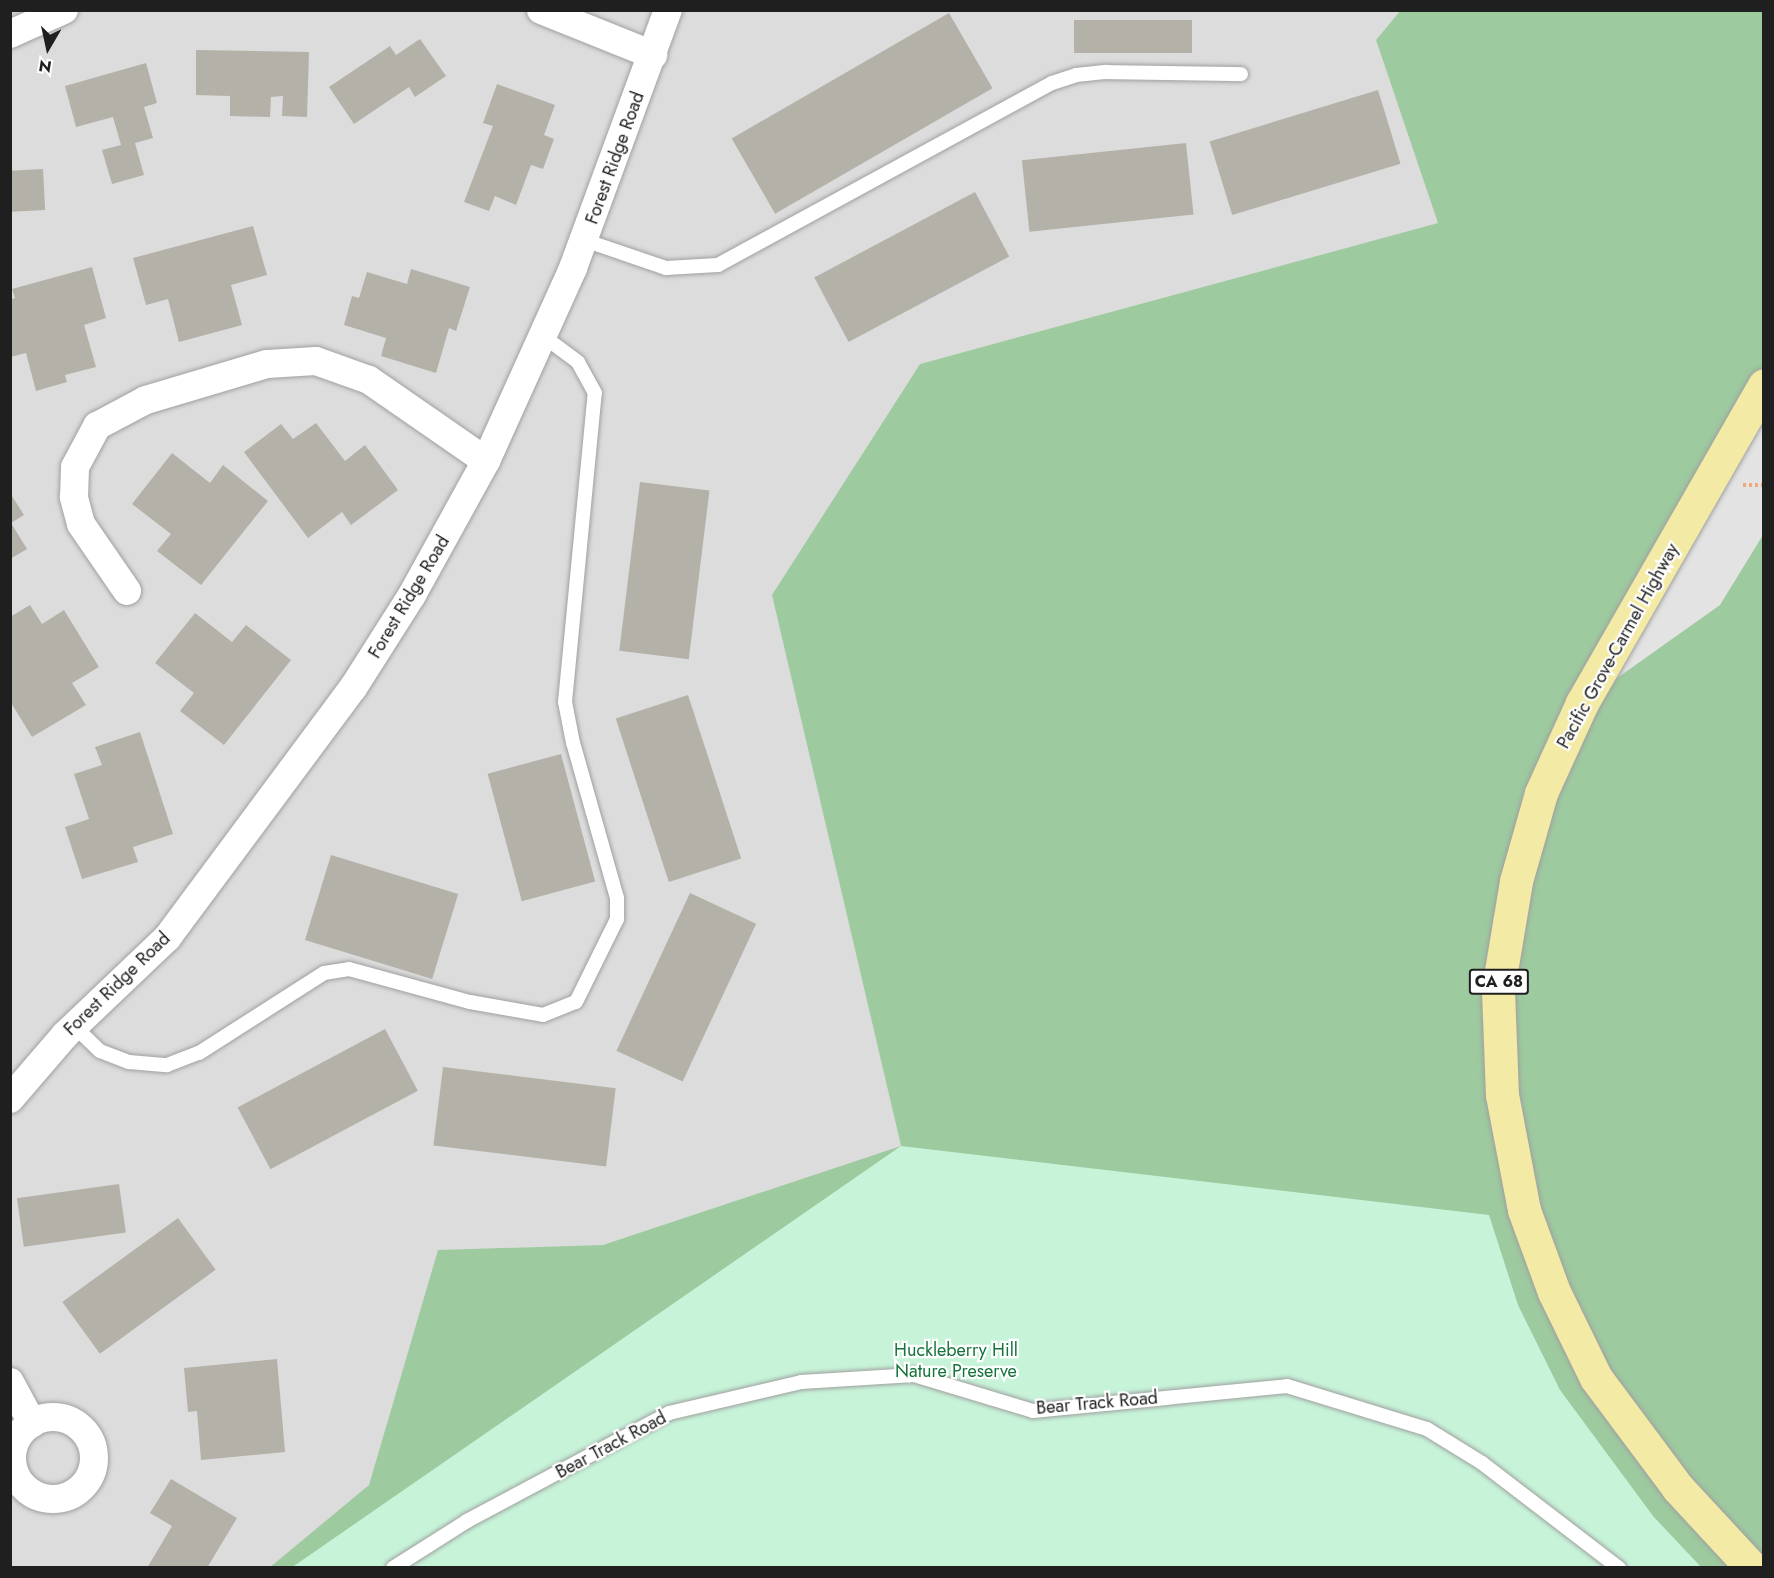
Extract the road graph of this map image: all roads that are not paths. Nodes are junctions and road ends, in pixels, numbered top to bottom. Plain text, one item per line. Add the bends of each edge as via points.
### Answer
1 (64, 10) edge
2 (541, 10) edge
3 (668, 10) edge
4 (10, 34) edge
5 (653, 55) junction
6 (1241, 74) dead end
7 (584, 240) junction
8 (543, 336) junction
9 (1764, 385) edge
10 (486, 461) junction
11 (127, 591) dead end
12 (74, 1026) junction
13 (10, 1099) edge
14 (10, 1382) edge
15 (32, 1423) dead end
16 (393, 1568) edge
17 (1619, 1568) edge
18 (1752, 1568) edge

1 - 4 street
2 - 5 street
3 - 5 street, Forest Ridge Road
5 - 7 street, Forest Ridge Road
6 - 7 lane via 1107,72 1076,75 1052,83 718,266 666,268
7 - 8 street, Forest Ridge Road
8 - 10 street, Forest Ridge Road
8 - 12 lane via 578,362 595,393 565,702 617,898 617,918 576,1002 543,1015 470,1002 349,969 324,973 199,1053 167,1065 129,1062 100,1051
9 - 18 main road, Pacific Grove-Carmel Highway / CA 68 via 1582,704 1542,793 1516,881 1498,990 1502,1095 1524,1210 1554,1292 1596,1378 1678,1488
10 - 11 street via 369,380 316,361 267,364 146,400 97,426 75,468 74,497 81,525
10 - 12 street, Forest Ridge Road via 412,595 353,688 167,938
12 - 13 street, Forest Ridge Road
14 - 15 street
16 - 17 lane, Bear Track Road via 467,1521 669,1413 801,1382 914,1376 1033,1411 1287,1386 1427,1429 1482,1463

